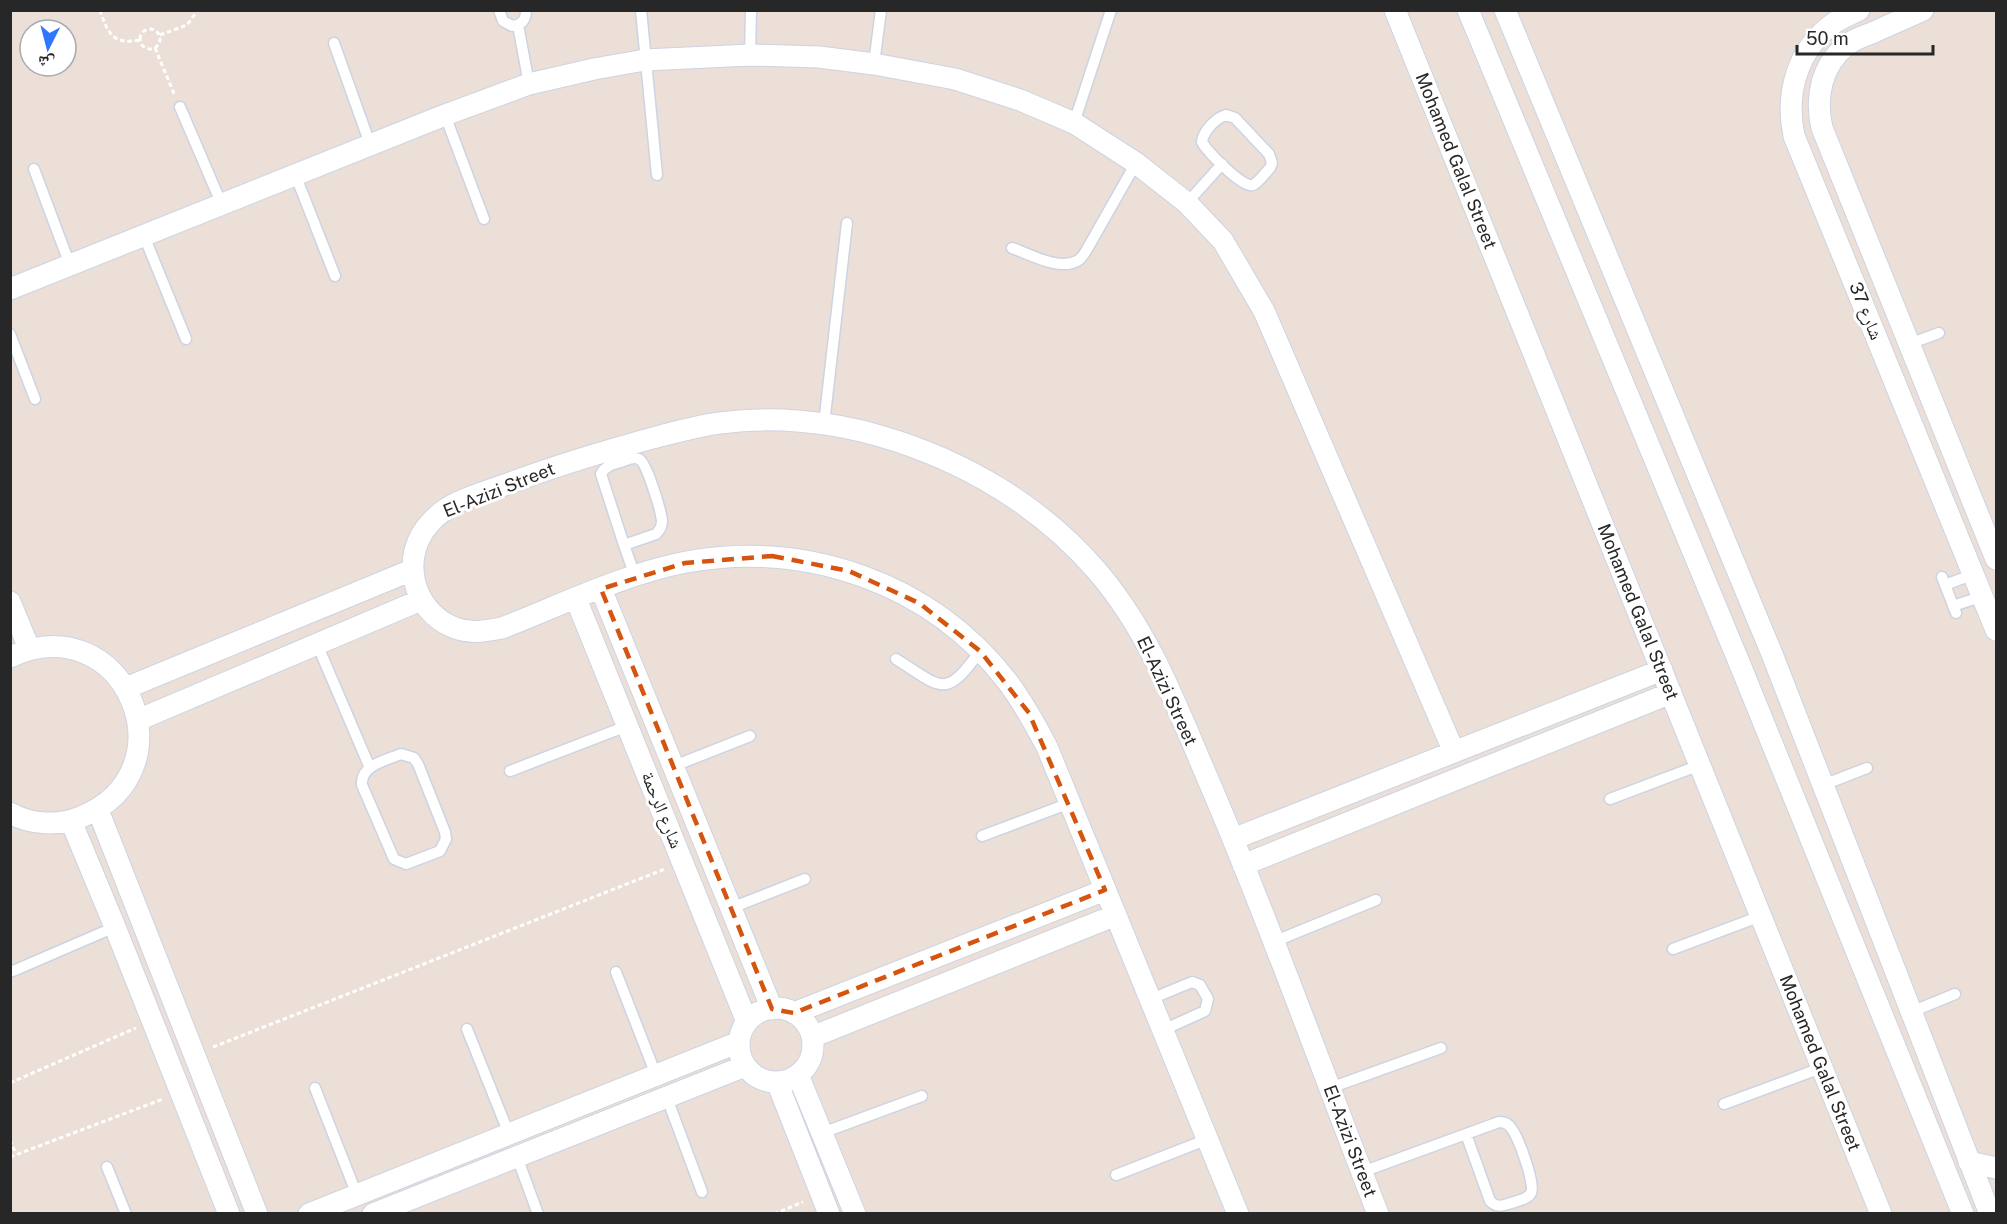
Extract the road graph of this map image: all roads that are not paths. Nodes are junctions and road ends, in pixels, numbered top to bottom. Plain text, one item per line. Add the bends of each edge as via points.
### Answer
1 (499, 10) edge
2 (526, 10) edge
3 (641, 10) edge
4 (751, 10) edge
5 (881, 10) edge
6 (1112, 10) edge
7 (1395, 10) edge
8 (1468, 10) edge
9 (1505, 10) edge
10 (1859, 10) edge
11 (1923, 10) edge
12 (518, 25) junction
13 (334, 43) dead end
14 (750, 55) junction
15 (645, 60) junction
16 (874, 63) junction
17 (529, 84) junction
18 (180, 107) road end
19 (445, 115) junction
20 (1074, 123) junction
21 (370, 144) junction
22 (1136, 163) junction
23 (1222, 164) junction
24 (34, 169) dead end
25 (295, 174) junction
26 (657, 175) dead end
27 (1188, 203) junction
28 (222, 205) junction
29 (484, 219) dead end
30 (847, 223) dead end
31 (144, 236) junction
32 (1012, 248) dead end
33 (70, 265) junction
34 (335, 276) dead end
35 (10, 289) edge
36 (1939, 333) dead end
37 (10, 334) edge
38 (186, 339) dead end
39 (1909, 344) junction
40 (1922, 377) junction
41 (1898, 388) junction
42 (35, 399) dead end
43 (824, 424) junction
44 (624, 545) junction
45 (1996, 559) edge
46 (412, 570) junction
47 (1974, 574) junction
48 (635, 576) junction
49 (602, 589) junction
50 (1983, 596) junction
51 (576, 599) junction
52 (421, 600) junction
53 (10, 602) edge
54 (1996, 630) edge
55 (317, 644) junction
56 (980, 651) junction
57 (20, 652) edge
58 (1773, 654) junction
59 (896, 659) dead end
60 (1741, 667) junction
61 (1662, 670) junction
62 (126, 688) junction
63 (1671, 693) junction
64 (138, 720) junction
65 (627, 726) junction
66 (750, 736) dead end
67 (1454, 752) junction
68 (1700, 765) junction
69 (674, 766) junction
70 (370, 768) junction
71 (1867, 768) dead end
72 (510, 771) dead end
73 (1823, 785) junction
74 (1610, 799) dead end
75 (1070, 803) junction
76 (98, 810) junction
77 (10, 813) edge
78 (70, 821) junction
79 (982, 836) dead end
80 (1233, 838) junction
81 (1243, 865) junction
82 (805, 879) dead end
83 (1106, 890) junction
84 (1376, 900) dead end
85 (731, 908) junction
86 (1116, 915) junction
87 (1761, 916) junction
88 (115, 927) junction
89 (1273, 942) junction
90 (1672, 949) dead end
91 (13, 971) dead end
92 (616, 972) dead end
93 (1955, 994) dead end
94 (1151, 999) junction
95 (772, 1009) junction
96 (1911, 1012) junction
97 (794, 1013) junction
98 (747, 1022) junction
99 (467, 1029) dead end
100 (1163, 1030) junction
101 (812, 1037) junction
102 (739, 1042) junction
103 (1441, 1048) dead end
104 (745, 1066) junction
105 (1821, 1068) junction
106 (656, 1075) junction
107 (798, 1075) junction
108 (777, 1082) junction
109 (315, 1088) dead end
110 (1330, 1088) junction
111 (922, 1095) dead end
112 (667, 1098) junction
113 (1724, 1104) dead end
114 (822, 1133) junction
115 (509, 1134) junction
116 (1466, 1134) junction
117 (1208, 1139) junction
118 (517, 1157) junction
119 (1969, 1162) junction
120 (107, 1167) dead end
121 (1996, 1168) edge
122 (1362, 1173) junction
123 (1116, 1175) dead end
124 (702, 1192) dead end
125 (357, 1195) junction
126 (825, 1204) edge
127 (126, 1214) edge
128 (228, 1214) edge
129 (258, 1214) edge
130 (309, 1214) edge
131 (373, 1214) edge
132 (538, 1214) edge
133 (855, 1214) edge
134 (1238, 1214) edge
135 (1378, 1214) edge
136 (1881, 1214) edge
137 (1963, 1214) edge
138 (1990, 1214) edge

1 - 12 lane via 503,21
2 - 12 lane via 526,18
3 - 15 lane
4 - 14 lane
5 - 16 lane
6 - 20 lane
7 - 61 street, Mohamed Galal Street
8 - 60 street
9 - 58 street
10 - 41 street, شارع 37 via 1823,32 1803,58 1792,88 1791,120 1794,136
11 - 39 street, شارع 37 via 1849,43 1828,67 1819,97 1822,128
12 - 17 lane
13 - 21 lane
14 - 15 street
14 - 16 street
15 - 17 street
15 - 26 lane
16 - 20 street via 955,79
17 - 19 street
18 - 28 lane
19 - 21 street
19 - 29 lane
20 - 22 street
21 - 25 street
22 - 27 street
22 - 32 lane via 1078,261 1056,263
23 - 23 lane via 1248,186 1272,163 1269,154 1235,118 1226,115 1202,138 1204,146
23 - 27 lane
24 - 33 lane
25 - 28 street
25 - 34 lane
27 - 67 street via 1223,241 1264,311
28 - 31 street
30 - 43 lane
31 - 33 street
31 - 38 lane
33 - 35 street
36 - 39 lane
37 - 42 lane
39 - 40 street, شارع 37
40 - 41 street
40 - 45 street, شارع 37
41 - 47 street, شارع 37
43 - 46 street, El-Azizi Street via 772,420 720,423 568,463 449,507 432,519 421,534
43 - 80 street, El-Azizi Street via 876,434 926,450 973,472 1059,532 1128,611 1155,656
44 - 44 lane via 656,534 662,525 646,466 634,457 603,469 601,474
44 - 48 lane
46 - 52 street, El-Azizi Street
46 - 62 street
47 - 50 street, شارع 37
47 - 50 lane via 1944,581 1955,609
48 - 49 street, El-Azizi Street
48 - 56 street, El-Azizi Street via 733,555 811,561 849,571 920,603
49 - 51 street, El-Azizi Street
49 - 69 street, شارع الرحمة
50 - 54 street, شارع 37
51 - 52 street, El-Azizi Street via 479,633 456,629 436,618
51 - 65 street, شارع الرحمة
52 - 55 street
53 - 57 street
55 - 64 street
55 - 70 lane
56 - 59 lane via 963,675 946,685 936,684
56 - 75 street, El-Azizi Street via 1029,713
57 - 62 street via 51,646 73,649 112,670
58 - 60 street
58 - 73 street
60 - 137 street
61 - 63 street, Mohamed Galal Street
61 - 67 street
62 - 64 street
63 - 68 street, Mohamed Galal Street
63 - 81 street
64 - 76 street via 139,746 132,771 118,793
65 - 72 lane
65 - 98 street, شارع الرحمة
66 - 69 lane
67 - 80 street
68 - 74 lane
68 - 87 street, Mohamed Galal Street
69 - 85 street, شارع الرحمة
70 - 70 lane via 363,772 362,785 394,859 406,864 440,851 445,832 414,758 401,754
71 - 73 lane
73 - 96 street
75 - 79 lane
75 - 83 street, El-Azizi Street
76 - 78 street
76 - 129 street
77 - 78 street via 44,823
78 - 88 street
80 - 81 street, El-Azizi Street
81 - 89 street, El-Azizi Street
82 - 85 lane
83 - 86 street, El-Azizi Street
83 - 97 street
84 - 89 lane
85 - 95 street, شارع الرحمة
86 - 94 street, El-Azizi Street
86 - 101 street
87 - 90 lane
87 - 105 street, Mohamed Galal Street
88 - 91 lane
88 - 128 street
89 - 110 street, El-Azizi Street
92 - 106 lane
93 - 96 lane
94 - 100 street, El-Azizi Street
94 - 100 lane via 1192,982 1200,985 1208,999 1205,1011
95 - 97 street
95 - 98 street
96 - 119 street
97 - 101 street
98 - 102 street
99 - 115 lane
100 - 117 street, El-Azizi Street
101 - 107 street via 811,1057
102 - 104 street
102 - 106 street
103 - 110 lane
104 - 108 street via 754,1075
104 - 112 street
105 - 113 lane
105 - 136 street, Mohamed Galal Street
106 - 115 street
107 - 108 street
107 - 114 street
108 - 126 street
109 - 125 lane
110 - 122 street, El-Azizi Street
111 - 114 lane
112 - 118 street
112 - 124 lane
114 - 133 street
115 - 125 street
116 - 116 lane via 1494,1205 1504,1206 1529,1196 1533,1182 1509,1125 1499,1122
116 - 122 lane
117 - 123 lane
117 - 134 street, El-Azizi Street
118 - 131 street
118 - 132 lane
119 - 121 street
119 - 138 street
120 - 127 lane
122 - 135 street, El-Azizi Street
125 - 130 street

